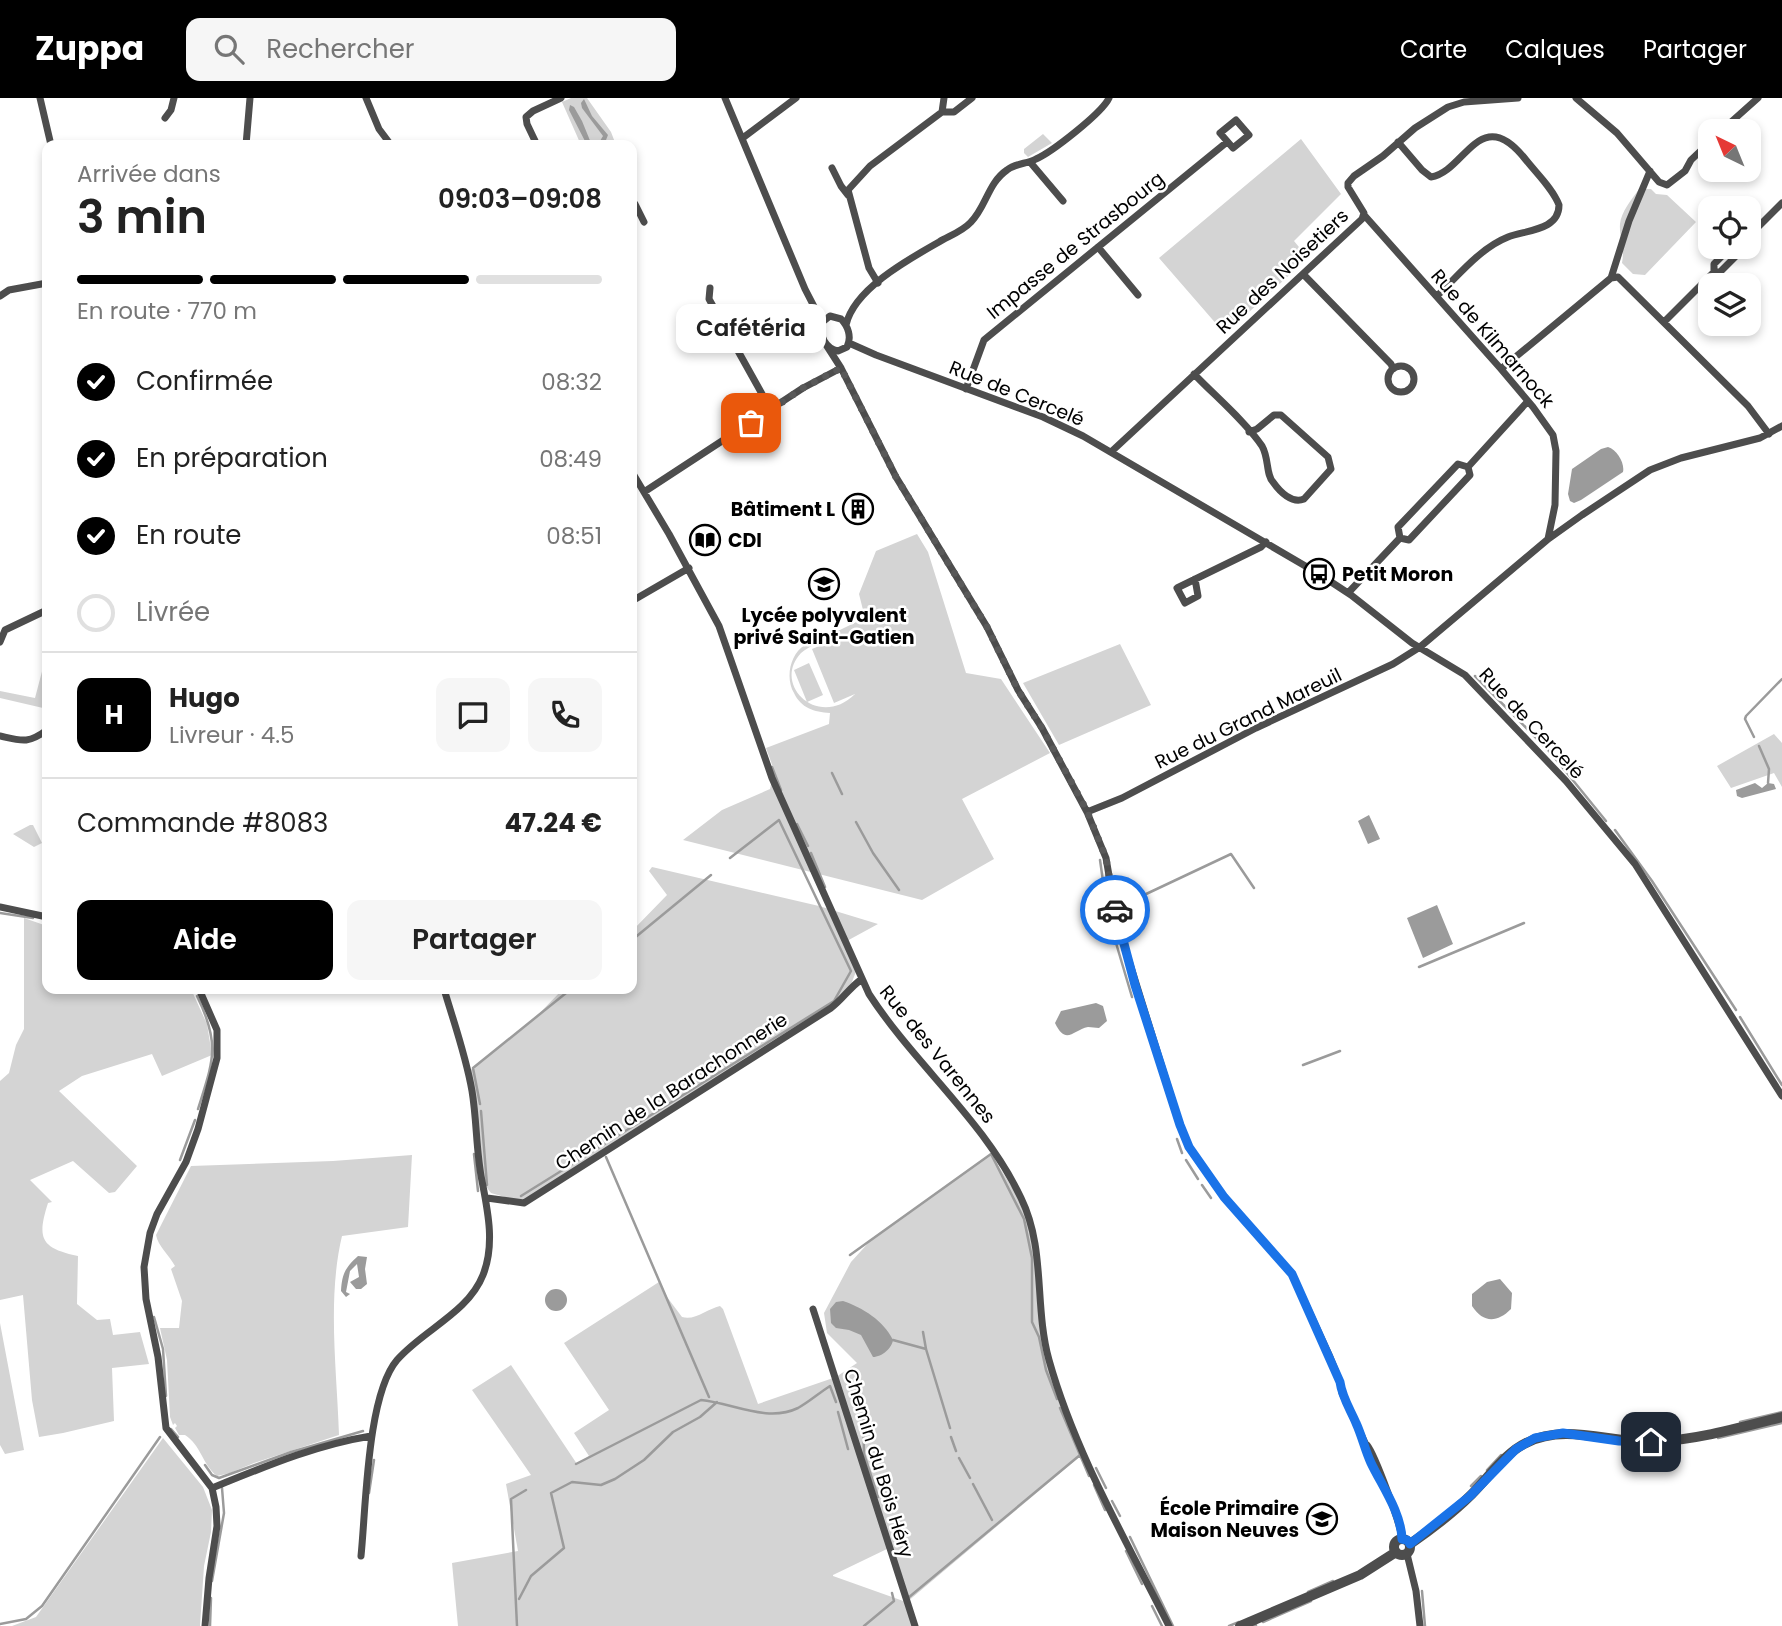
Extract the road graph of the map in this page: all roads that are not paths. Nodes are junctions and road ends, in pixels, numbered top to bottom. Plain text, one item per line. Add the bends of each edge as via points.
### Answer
1 (40, 98) edge
2 (174, 98) edge
3 (250, 98) edge
4 (366, 98) edge
5 (561, 98) edge
6 (725, 98) edge
7 (796, 98) edge
8 (944, 98) edge
9 (972, 98) edge
10 (1109, 98) edge
11 (1518, 98) edge
12 (1576, 98) edge
13 (1758, 98) edge
14 (942, 112) junction
15 (165, 118) dead end
16 (1734, 119) edge
17 (744, 137) junction
18 (50, 140) edge
19 (246, 140) edge
20 (387, 140) edge
21 (535, 140) edge
22 (1227, 142) dead end
23 (1398, 142) junction
24 (1698, 155) edge
25 (1030, 162) junction
26 (832, 169) dead end
27 (1650, 171) junction
28 (848, 194) junction
29 (1063, 201) dead end
30 (1782, 203) edge
31 (637, 210) edge
32 (1365, 216) junction
33 (644, 222) dead end
34 (1761, 223) edge
35 (1098, 247) junction
36 (1719, 259) edge
37 (1733, 259) edge
38 (1714, 271) junction
39 (1304, 274) junction
40 (1611, 278) junction
41 (878, 283) junction
42 (42, 284) edge
43 (710, 288) dead end
44 (1138, 295) dead end
45 (0, 296) edge
46 (1437, 296) junction
47 (813, 303) junction
48 (854, 306) junction
49 (834, 316) junction
50 (822, 322) junction
51 (1664, 322) junction
52 (846, 325) junction
53 (849, 342) junction
54 (825, 343) junction
55 (838, 351) junction
56 (841, 368) junction
57 (1393, 369) dead end
58 (1501, 369) junction
59 (1194, 374) junction
60 (966, 389) junction
61 (1528, 401) junction
62 (771, 410) junction
63 (1782, 425) edge
64 (1249, 432) junction
65 (1769, 434) junction
66 (1111, 452) junction
67 (1468, 467) junction
68 (637, 480) edge
69 (645, 492) junction
70 (1399, 538) junction
71 (1547, 540) junction
72 (1266, 542) junction
73 (689, 568) junction
74 (1195, 579) dead end
75 (1348, 593) junction
76 (637, 598) edge
77 (42, 612) edge
78 (0, 642) edge
79 (1420, 647) junction
80 (42, 733) edge
81 (0, 736) edge
82 (1087, 811) junction
83 (0, 906) edge
84 (42, 916) edge
85 (862, 979) junction
86 (201, 994) edge
87 (446, 994) edge
88 (1782, 1096) edge
89 (487, 1198) junction
90 (813, 1310) dead end
91 (1782, 1417) edge
92 (371, 1436) junction
93 (212, 1488) junction
94 (1406, 1546) junction
95 (361, 1556) dead end
96 (205, 1626) edge
97 (915, 1626) edge
98 (1169, 1626) edge
99 (1240, 1626) edge
100 (1420, 1626) edge

1 - 18 street
2 - 15 street
3 - 19 street
4 - 20 street
5 - 21 street via 526,117
6 - 17 street
7 - 17 street
8 - 14 street
9 - 14 street via 954,112
10 - 25 street via 1056,146
11 - 23 street, Rue des Noisetiers via 1452,105
12 - 27 street
13 - 16 street
14 - 28 street via 870,166
17 - 47 street
22 - 35 street, Impasse de Strasbourg
23 - 32 street, Rue des Noisetiers via 1348,183
23 - 46 street via 1431,177 1474,143 1501,139 1518,150 1559,205 1558,215 1550,223 1491,246
24 - 27 street via 1667,185
25 - 29 street
25 - 41 street via 998,177 969,224 903,262
26 - 28 street
27 - 40 street
28 - 41 street via 869,268
30 - 34 street
31 - 33 street
32 - 39 street, Rue des Noisetiers
32 - 46 street, Rue de Kilmarnock
35 - 44 street
35 - 60 street, Impasse de Strasbourg via 984,340
36 - 38 street
37 - 38 street via 1720,272
38 - 51 street
39 - 57 street
39 - 59 street, Rue des Noisetiers
40 - 51 street via 1621,279
40 - 58 street
41 - 48 street
42 - 45 street
43 - 62 street via 709,299
46 - 58 street, Rue de Kilmarnock
47 - 49 street
47 - 50 street
48 - 49 street
48 - 52 street
49 - 50 street
49 - 52 street
50 - 54 street
51 - 65 street via 1748,406
52 - 53 street
53 - 55 street
53 - 60 street, Rue de Cercelé
54 - 55 street
54 - 56 street
55 - 56 street
56 - 62 street
56 - 82 street via 896,477 987,627
58 - 61 street, Rue de Kilmarnock
59 - 64 street
59 - 66 street, Rue des Noisetiers
60 - 66 street, Rue de Cercelé via 1059,424
61 - 67 street
61 - 71 street, Rue de Kilmarnock via 1553,435 1556,451 1555,505
62 - 69 street
63 - 65 street, Rue du Grand Mareuil
64 - 64 street via 1281,415 1328,457 1331,470 1306,497 1293,500 1270,480 1266,454
65 - 71 street, Rue du Grand Mareuil via 1650,470
66 - 72 street, Rue de Cercelé
67 - 70 street via 1470,475 1409,540
67 - 70 street via 1458,464 1398,527
68 - 69 street, Rue des Varennes
69 - 73 street, Rue des Varennes
70 - 75 street
71 - 79 street, Rue du Grand Mareuil
72 - 74 street
72 - 75 street, Rue de Cercelé
73 - 76 street
73 - 85 street, Rue des Varennes via 719,626 775,786
75 - 79 street, Rue de Cercelé
77 - 78 street via 5,630
79 - 82 street, Rue du Grand Mareuil via 1122,798
79 - 88 street, Rue de Cercelé via 1465,675 1499,709 1635,863
80 - 81 street via 24,741
82 - 94 street via 1106,858 1117,922 1189,1147 1224,1197 1292,1274
83 - 84 street
85 - 89 street, Chemin de la Barachonnerie via 831,1008 524,1203
85 - 98 street, Rue des Varennes via 890,1024 994,1149 1019,1193 1035,1238 1049,1359 1090,1466
86 - 93 street via 217,1030 218,1058 186,1162 150,1233 144,1267 166,1428
87 - 89 street via 471,1089
89 - 92 street via 490,1244 478,1286 469,1299 395,1362
90 - 97 street, Chemin du Bois Héry
91 - 94 street via 1667,1441 1633,1442 1563,1433 1535,1438 1516,1449 1470,1496
92 - 93 street via 295,1455
92 - 95 street
93 - 96 street via 216,1526
94 - 99 street via 1395,1544 1396,1552 1360,1575
94 - 100 street

